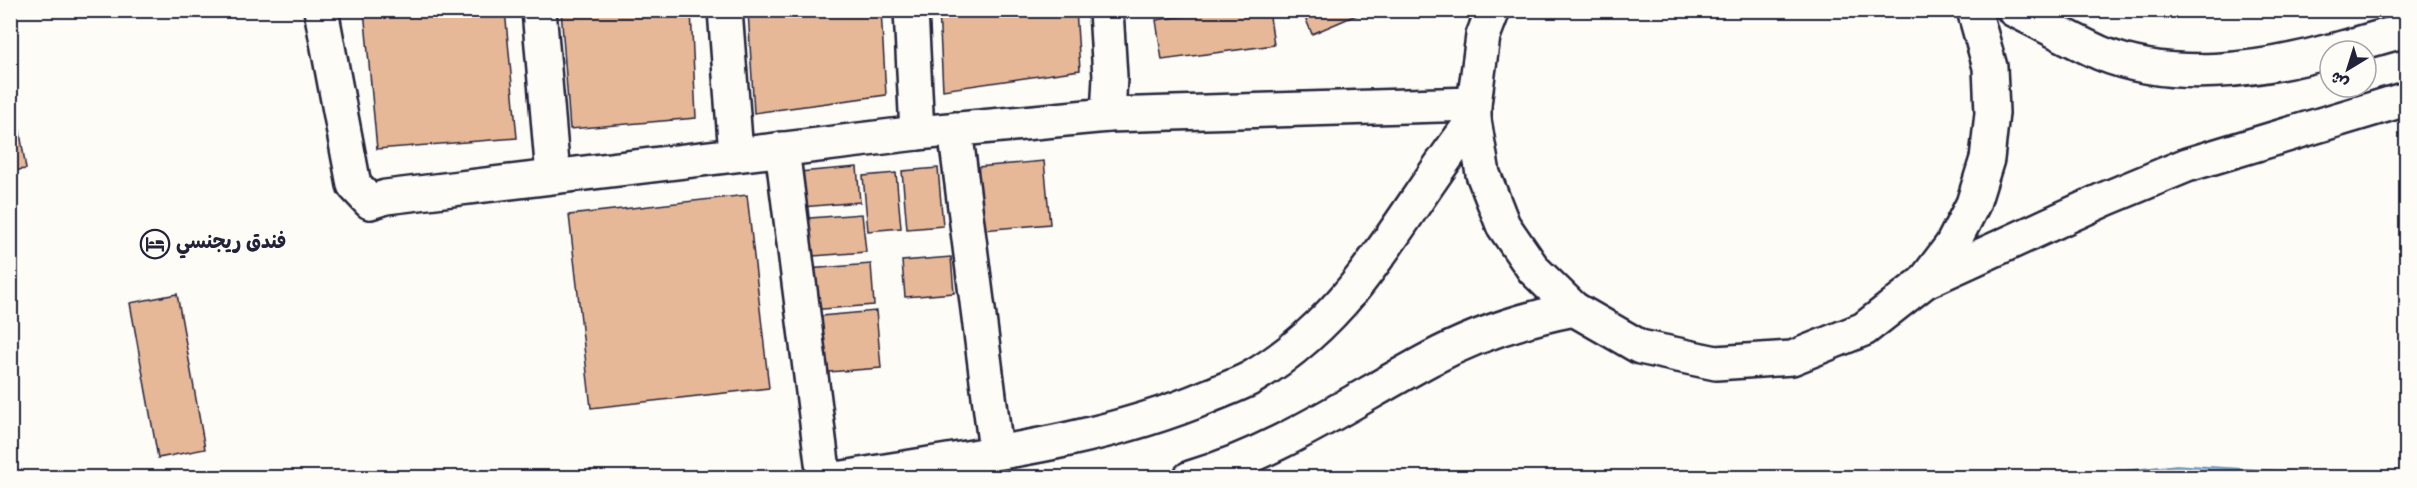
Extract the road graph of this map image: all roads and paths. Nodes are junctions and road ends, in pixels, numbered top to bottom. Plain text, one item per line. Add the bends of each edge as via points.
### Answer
1 (321, 10) edge
2 (539, 10) edge
3 (724, 10) edge
4 (912, 10) edge
5 (1106, 10) edge
6 (1974, 10) edge
7 (2014, 10) edge
8 (1483, 19) edge
9 (2406, 30) edge
10 (2374, 39) edge
11 (2318, 54) edge
12 (2406, 99) edge
13 (1474, 112) junction
14 (1108, 115) junction
15 (955, 129) junction
16 (917, 133) junction
17 (782, 149) junction
18 (736, 154) junction
19 (553, 176) junction
20 (1924, 282) junction
21 (1574, 309) junction
22 (996, 451) junction
23 (824, 477) edge
24 (843, 477) edge
25 (1190, 477) edge

1 - 19 main road via 354,185 370,202
2 - 19 main road
3 - 18 main road
4 - 16 main road
5 - 14 main road
6 - 20 main road via 1990,67 1992,113 1987,159 1974,204 1952,245
7 - 11 main road via 2102,54 2159,68 2230,71
8 - 13 main road
9 - 10 main road
12 - 20 main road via 2187,165
13 - 14 main road
13 - 21 main road via 1483,174 1503,225 1534,270
13 - 22 main road via 1410,213 1352,290 1304,339 1251,378 1181,408 1122,426
14 - 15 main road
15 - 16 main road
15 - 22 main road
16 - 17 main road
17 - 18 main road
17 - 23 main road
18 - 19 main road
20 - 21 main road via 1864,329 1792,358 1716,363 1640,347
21 - 25 main road via 1521,320 1481,336 1429,359 1283,441
22 - 24 main road

